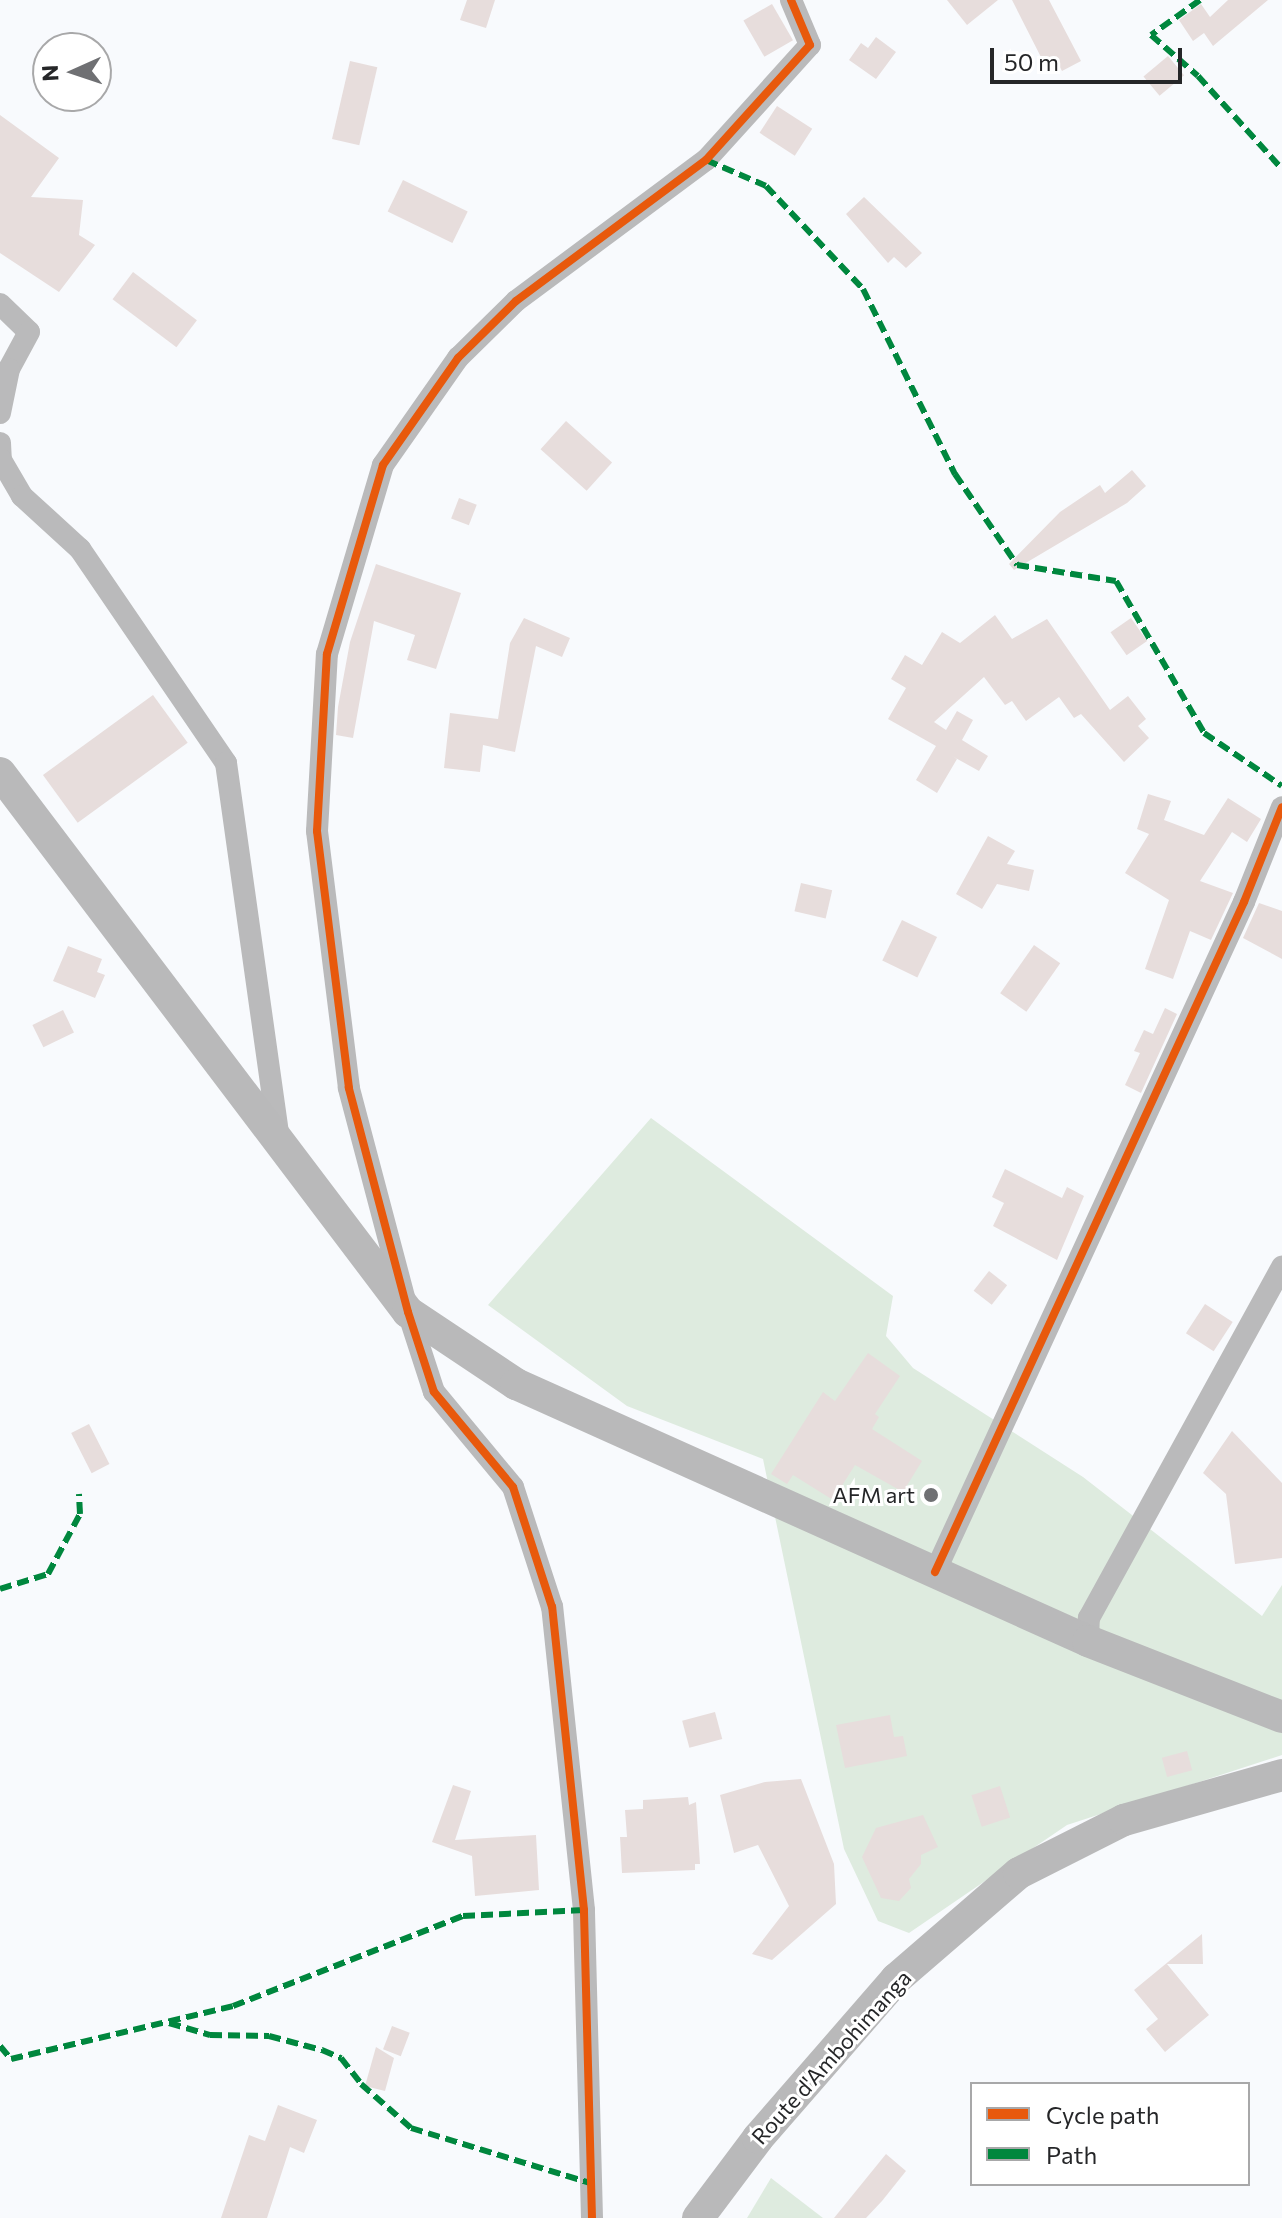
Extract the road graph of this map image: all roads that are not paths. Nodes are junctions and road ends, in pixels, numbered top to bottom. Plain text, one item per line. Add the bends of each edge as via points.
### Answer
1 (791, 0) edge
2 (0, 304) edge
3 (0, 413) edge
4 (0, 443) edge
5 (0, 773) edge
6 (1282, 807) edge
7 (280, 1144) junction
8 (1282, 1267) edge
9 (408, 1312) junction
10 (935, 1572) junction
11 (1088, 1641) junction
12 (1282, 1717) edge
13 (1282, 1775) edge
14 (592, 2218) edge
15 (698, 2218) edge

1 - 9 street via 810,45 706,160 516,301 450,369 383,465 327,654 319,846 349,1088
2 - 3 street via 29,332 9,369
4 - 7 street via 1,460 22,496 80,549 226,763
5 - 7 main road
6 - 10 street via 1244,902
7 - 9 main road
8 - 11 street via 1089,1618
9 - 10 main road via 516,1384
9 - 14 street via 434,1392 513,1487 552,1607 584,1910
10 - 11 main road
11 - 12 main road
13 - 15 main road, Route d'Ambohimanga via 1124,1820 1019,1873 896,1979 758,2138

